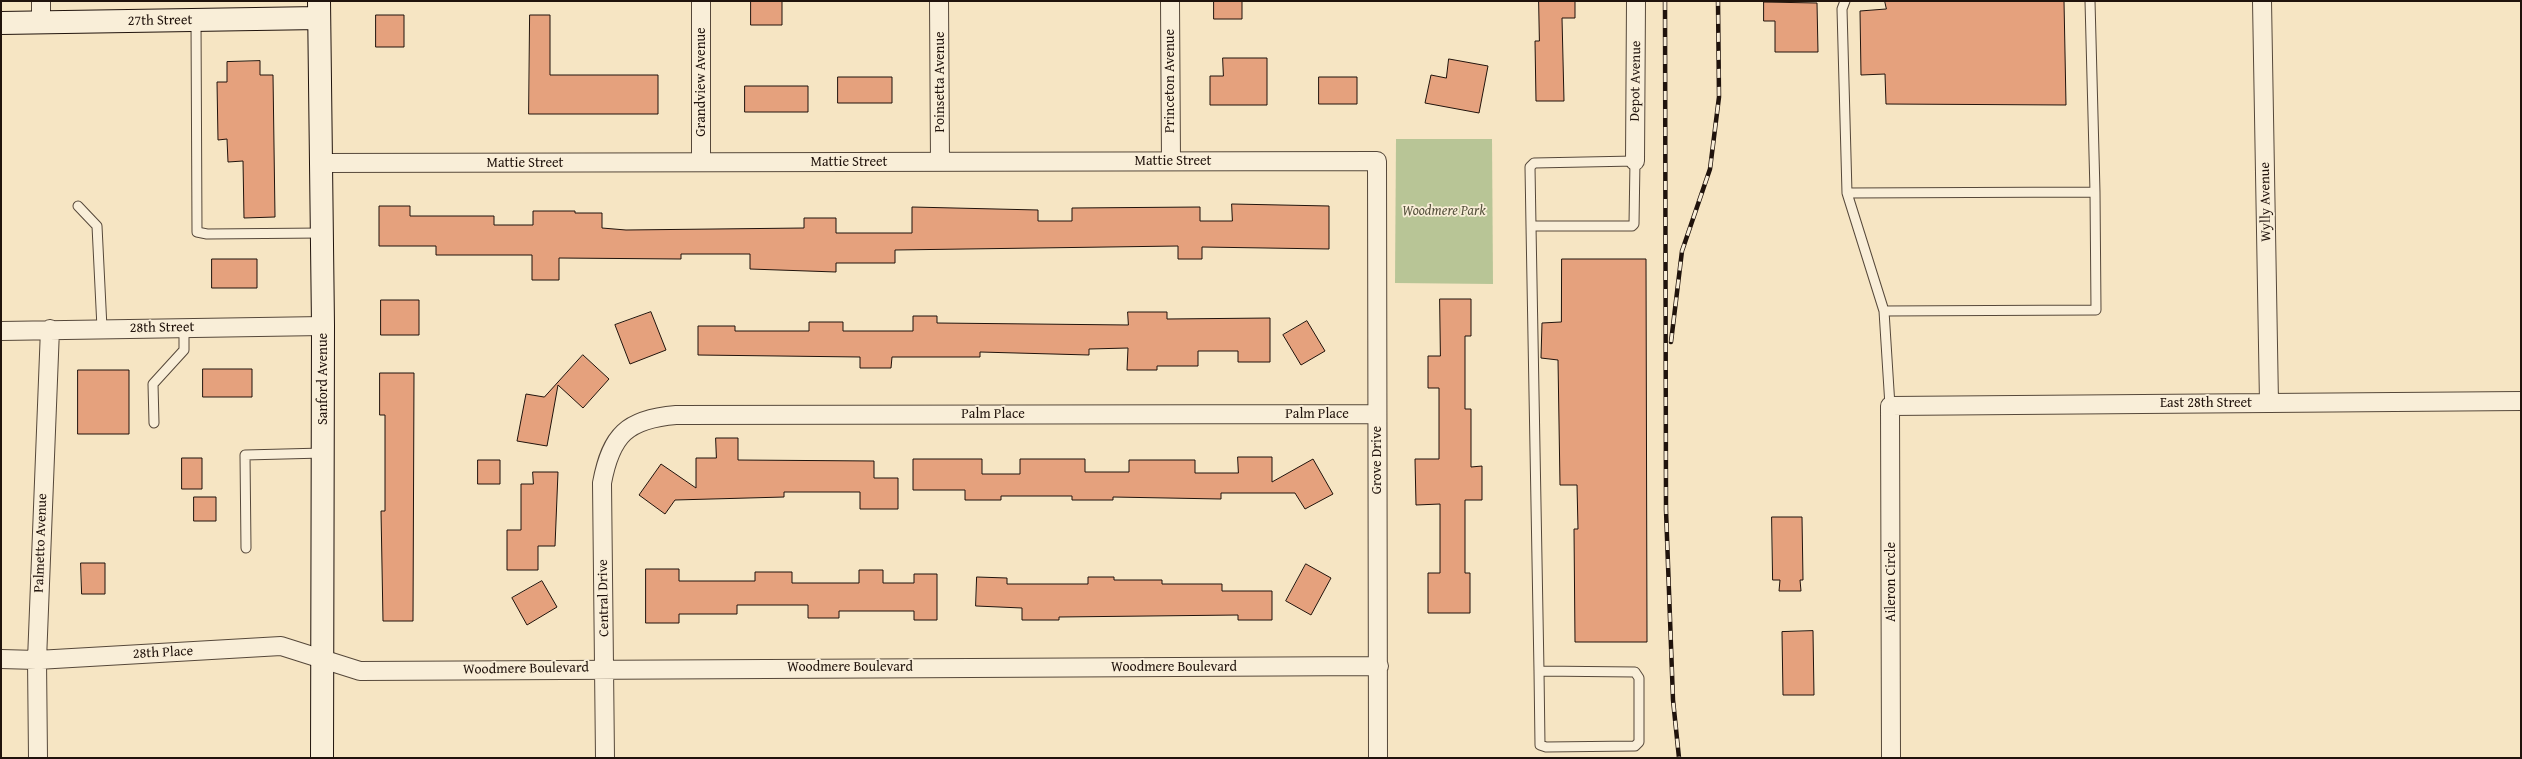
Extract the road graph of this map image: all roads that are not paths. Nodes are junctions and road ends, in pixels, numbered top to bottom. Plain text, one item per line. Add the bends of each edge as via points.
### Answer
1 (40, 1) edge
2 (701, 1) edge
3 (939, 1) edge
4 (1170, 1) edge
5 (1636, 1) edge
6 (1845, 1) edge
7 (2090, 1) edge
8 (2262, 1) edge
9 (319, 10) edge
10 (196, 20) junction
11 (1, 23) edge
12 (41, 23) junction
13 (1171, 161) junction
14 (1377, 161) joint
15 (1635, 161) junction
16 (701, 162) junction
17 (940, 162) junction
18 (322, 163) junction
19 (2095, 192) junction
20 (1847, 193) junction
21 (78, 206) dead end
22 (1531, 226) junction
23 (322, 233) junction
24 (1884, 311) junction
25 (323, 326) junction
26 (184, 327) junction
27 (102, 328) junction
28 (50, 329) junction
29 (1, 330) edge
30 (2521, 401) edge
31 (2269, 403) junction
32 (1890, 406) junction
33 (1377, 414) junction
34 (154, 423) dead end
35 (616, 440) joint
36 (323, 453) junction
37 (246, 548) dead end
38 (323, 658) junction
39 (1, 660) edge
40 (37, 660) junction
41 (1379, 666) junction
42 (606, 668) junction
43 (1539, 671) junction
44 (38, 758) edge
45 (322, 758) edge
46 (605, 758) edge
47 (1378, 758) edge
48 (1891, 758) edge

1 - 12 street
2 - 16 street, Grandview Avenue
3 - 17 street, Poinsetta Avenue
4 - 13 street, Princeton Avenue
5 - 15 street, Depot Avenue
6 - 20 lane via 1842,9
7 - 19 lane
8 - 31 street, Wylly Avenue
9 - 10 main road, 27th Street
9 - 18 main road, Sanford Avenue
10 - 12 main road, 27th Street
10 - 23 lane via 197,232
11 - 12 main road, 27th Street
13 - 14 street, Mattie Street
13 - 17 street, Mattie Street
14 - 33 street, Grove Drive
15 - 22 lane via 1534,163 1530,167
15 - 22 lane via 1632,226
16 - 17 street, Mattie Street
16 - 18 street, Mattie Street
18 - 23 main road, Sanford Avenue
19 - 20 lane
19 - 24 lane via 2096,310
20 - 24 lane
21 - 27 lane via 97,226
22 - 43 lane
23 - 25 main road, Sanford Avenue
24 - 32 lane
25 - 26 street, 28th Street
25 - 36 main road, Sanford Avenue
26 - 27 street, 28th Street
26 - 34 lane via 184,350 153,384
27 - 28 street, 28th Street
28 - 29 street, 28th Street
28 - 40 street, Palmetto Avenue
30 - 31 street, East 28th Street
31 - 32 street, East 28th Street
32 - 48 street, Aileron Circle
33 - 35 street, Palm Place via 676,415 654,417 632,426
33 - 41 street, Grove Drive
35 - 42 street, Central Drive via 607,459 602,483
36 - 37 lane via 245,455
36 - 38 main road, Sanford Avenue
38 - 40 street, 28th Place via 281,646
38 - 42 street, Woodmere Boulevard via 360,671
38 - 45 main road, Sanford Avenue
39 - 40 street, 28th Place
40 - 44 street, Palmetto Avenue
41 - 42 street, Woodmere Boulevard
41 - 47 street, Grove Drive
42 - 46 street, Central Drive
43 - 43 lane via 1540,745 1635,746 1639,742 1639,678 1635,672

